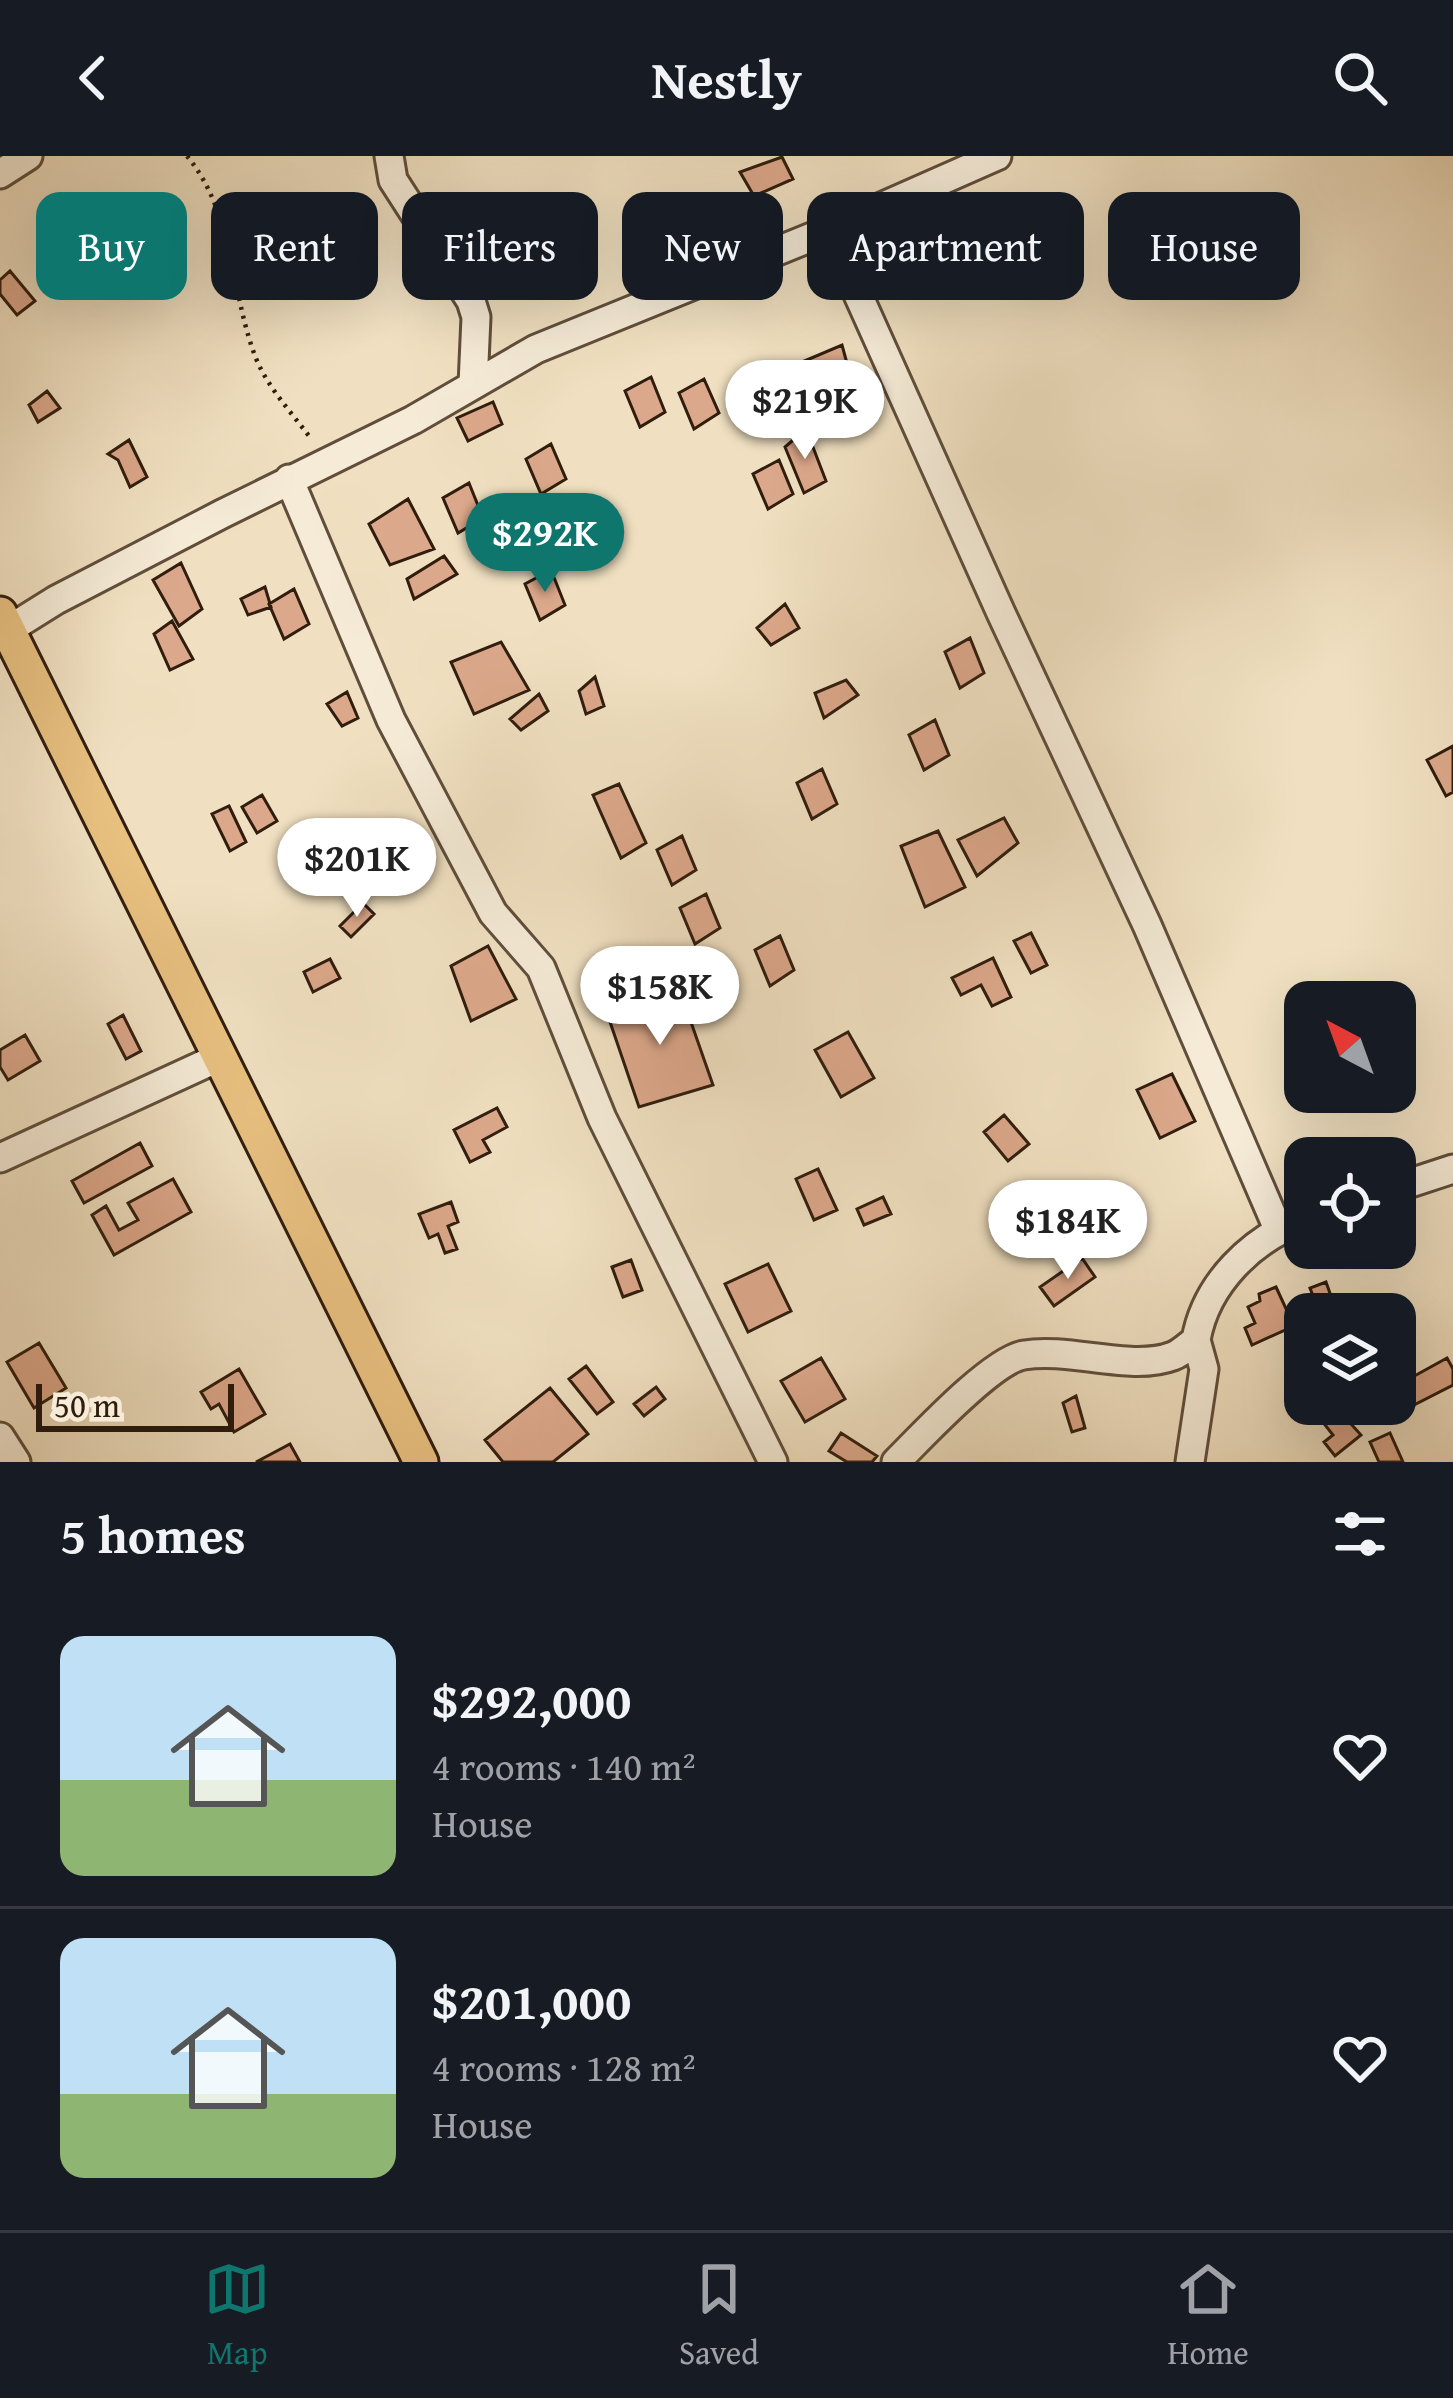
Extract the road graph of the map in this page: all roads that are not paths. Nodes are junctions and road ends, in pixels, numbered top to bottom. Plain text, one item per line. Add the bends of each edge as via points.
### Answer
1 (28, 156) edge
2 (389, 156) edge
3 (997, 156) edge
4 (932, 170) edge
5 (0, 174) edge
6 (894, 192) edge
7 (807, 239) edge
8 (860, 300) edge
9 (473, 386) junction
10 (289, 479) junction
11 (4, 622) edge
12 (220, 1057) junction
13 (0, 1158) edge
14 (1453, 1169) edge
15 (1416, 1180) edge
16 (1284, 1227) edge
17 (1278, 1229) junction
18 (1196, 1340) junction
19 (0, 1437) edge
20 (16, 1462) edge
21 (422, 1462) edge
22 (773, 1462) edge
23 (896, 1462) edge
24 (1190, 1462) edge

1 - 5 street
2 - 9 street via 393,180 471,301
3 - 4 street
4 - 6 street
7 - 9 street via 536,349
8 - 17 street
9 - 10 street
10 - 11 street
10 - 22 street via 391,720 493,913 541,968 602,1118
11 - 12 main road
12 - 13 street
12 - 21 main road
14 - 15 street
16 - 17 street
17 - 18 street via 1218,1283
18 - 23 street via 1172,1356 1138,1360 1019,1355
18 - 24 street via 1204,1369
19 - 20 street

